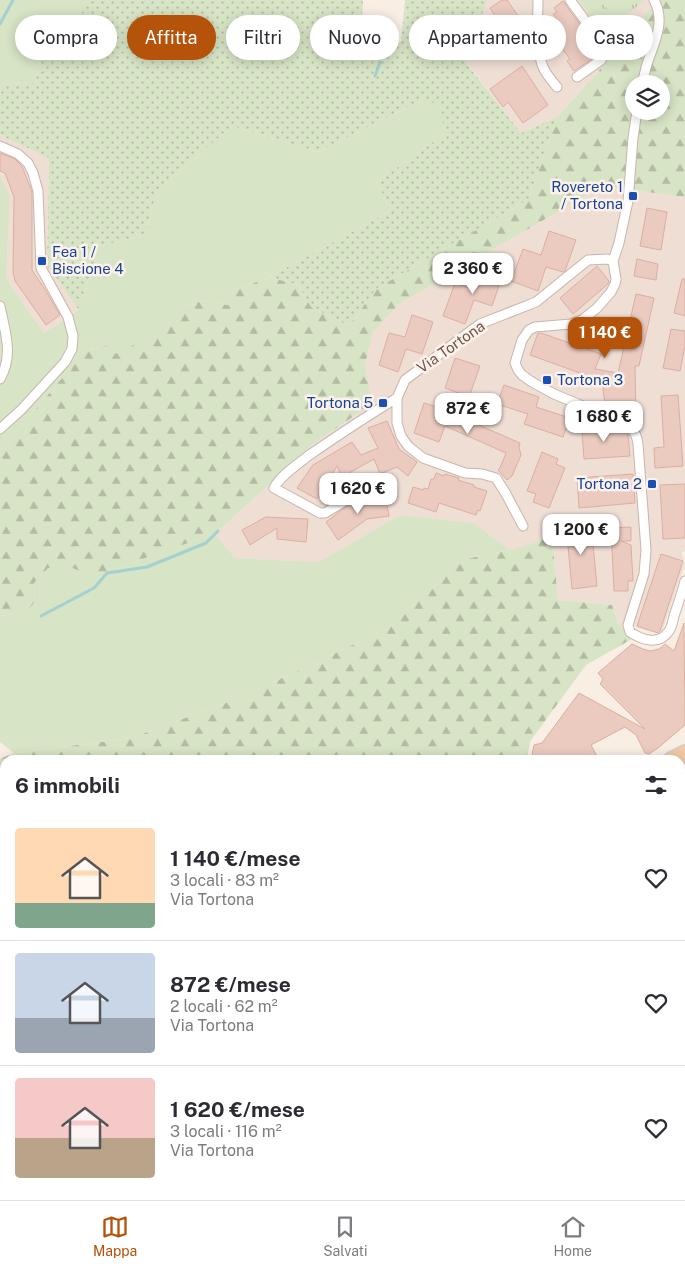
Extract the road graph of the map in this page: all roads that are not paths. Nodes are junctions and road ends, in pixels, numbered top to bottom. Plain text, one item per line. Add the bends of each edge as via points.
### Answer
1 (538, 0) edge
2 (570, 0) edge
3 (654, 0) edge
4 (644, 75) edge
5 (576, 77) dead end
6 (557, 87) dead end
7 (635, 120) edge
8 (0, 146) edge
9 (613, 261) junction
10 (0, 306) edge
11 (0, 379) edge
12 (397, 398) junction
13 (0, 429) edge
14 (392, 496) dead end
15 (523, 526) dead end
16 (685, 581) edge

1 - 6 street via 540,54 546,73
2 - 5 street via 606,49 601,60
3 - 4 street via 660,21
7 - 9 street via 628,202
8 - 13 street via 18,154 33,173 38,192 41,268 68,316 73,336 72,349 65,362
9 - 12 street, Via Tortona via 588,260 536,302 480,324 406,380
9 - 16 street via 615,284 597,308 571,324 529,330 522,340 515,363 522,375 532,382 628,425 637,436 646,550 644,574 628,625 630,632 646,641 662,637 669,631
10 - 11 street via 8,349 5,370
12 - 14 street, Via Tortona via 295,466 274,488 320,513 360,492 390,488
12 - 15 street via 397,423 408,446 423,458 465,473 496,478

